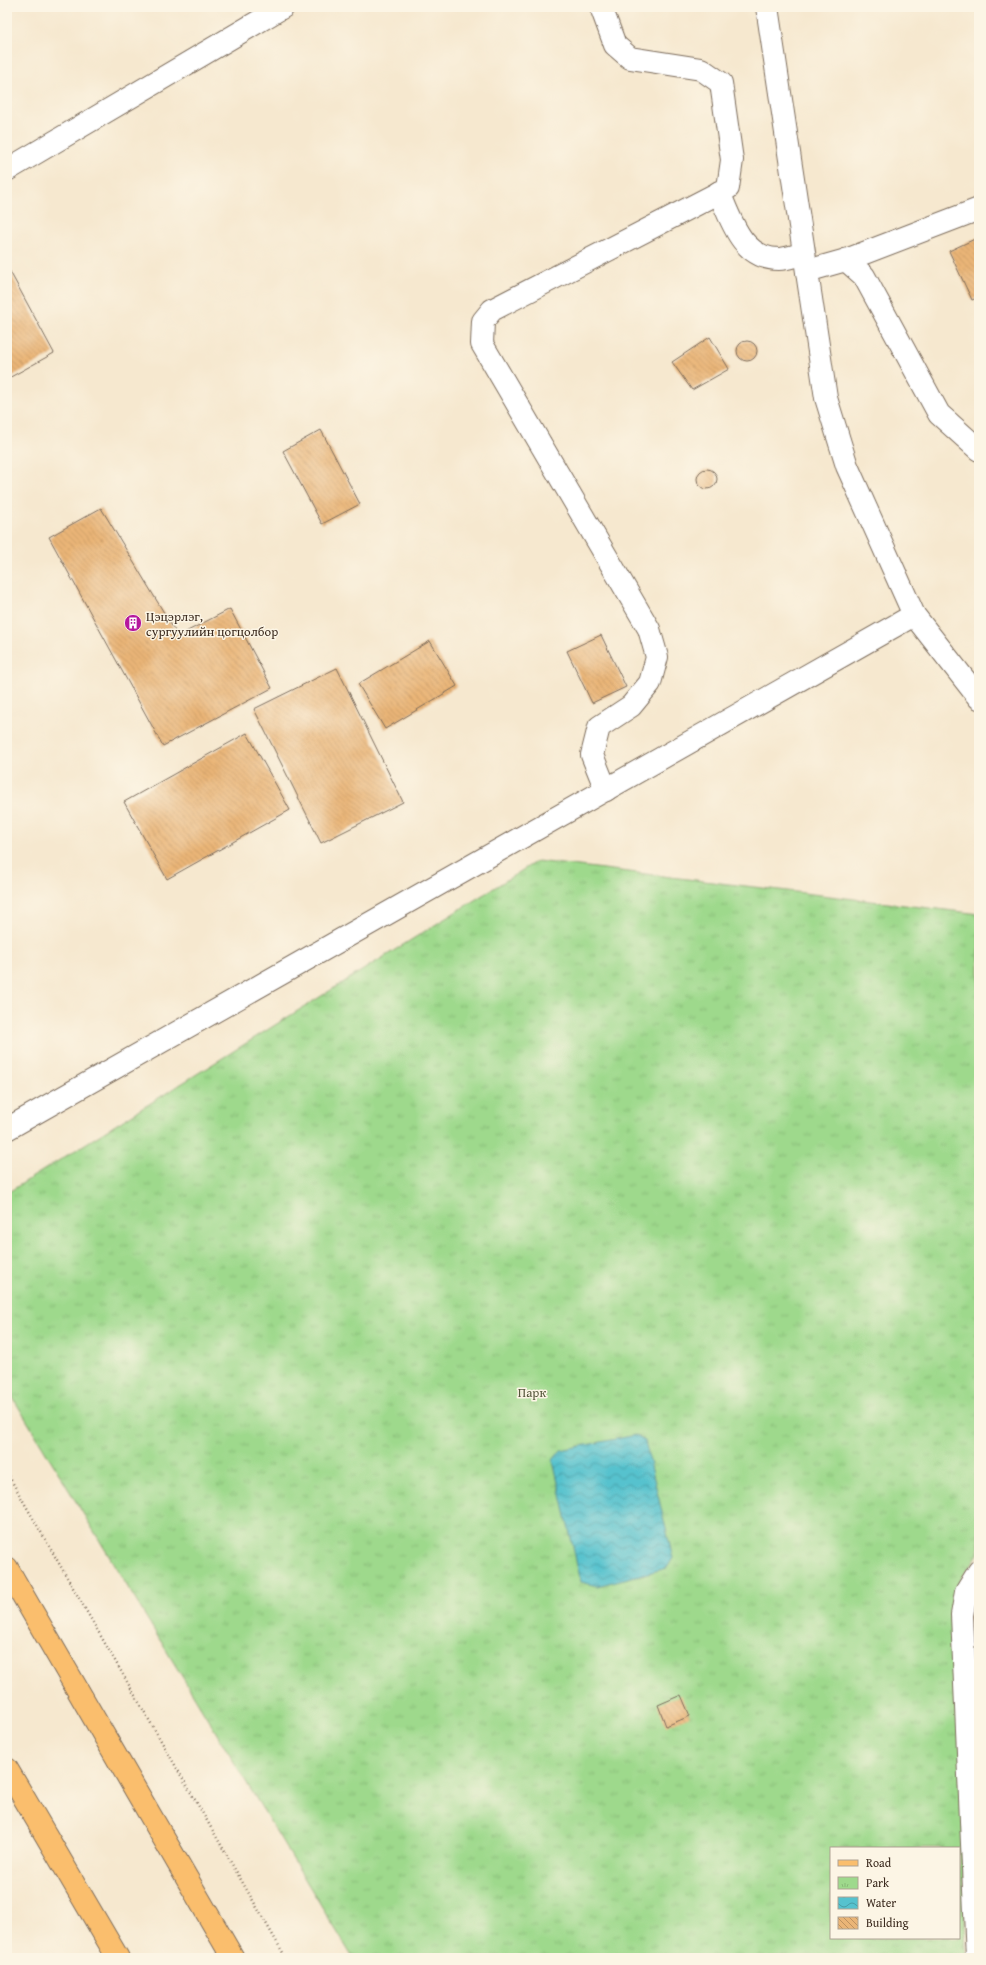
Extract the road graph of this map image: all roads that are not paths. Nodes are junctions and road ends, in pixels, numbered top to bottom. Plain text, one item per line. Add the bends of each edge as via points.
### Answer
1 (283, 7) edge
2 (602, 7) edge
3 (766, 7) edge
4 (7, 170) edge
5 (719, 192) junction
6 (979, 210) edge
7 (846, 260) junction
8 (805, 262) junction
9 (979, 450) edge
10 (914, 616) junction
11 (979, 698) edge
12 (606, 790) junction
13 (7, 1129) edge
14 (7, 1568) edge
15 (979, 1571) edge
16 (7, 1768) edge
17 (977, 1916) edge
18 (118, 1958) edge
19 (233, 1958) edge
20 (977, 1958) edge

1 - 4 street
2 - 5 street via 615,45 630,58 701,69 721,83 732,160 728,188
3 - 8 street
5 - 8 street via 742,242 761,256
5 - 12 street via 492,310 483,321 482,344 649,629 657,657 650,683 631,706 599,727 592,755
6 - 7 street
7 - 8 street
7 - 9 street via 864,276 939,414
8 - 10 street via 826,398 847,466
10 - 11 street
10 - 12 street
12 - 13 street
14 - 19 main road
15 - 17 street via 966,1592 962,1615
16 - 18 main road
17 - 20 street

